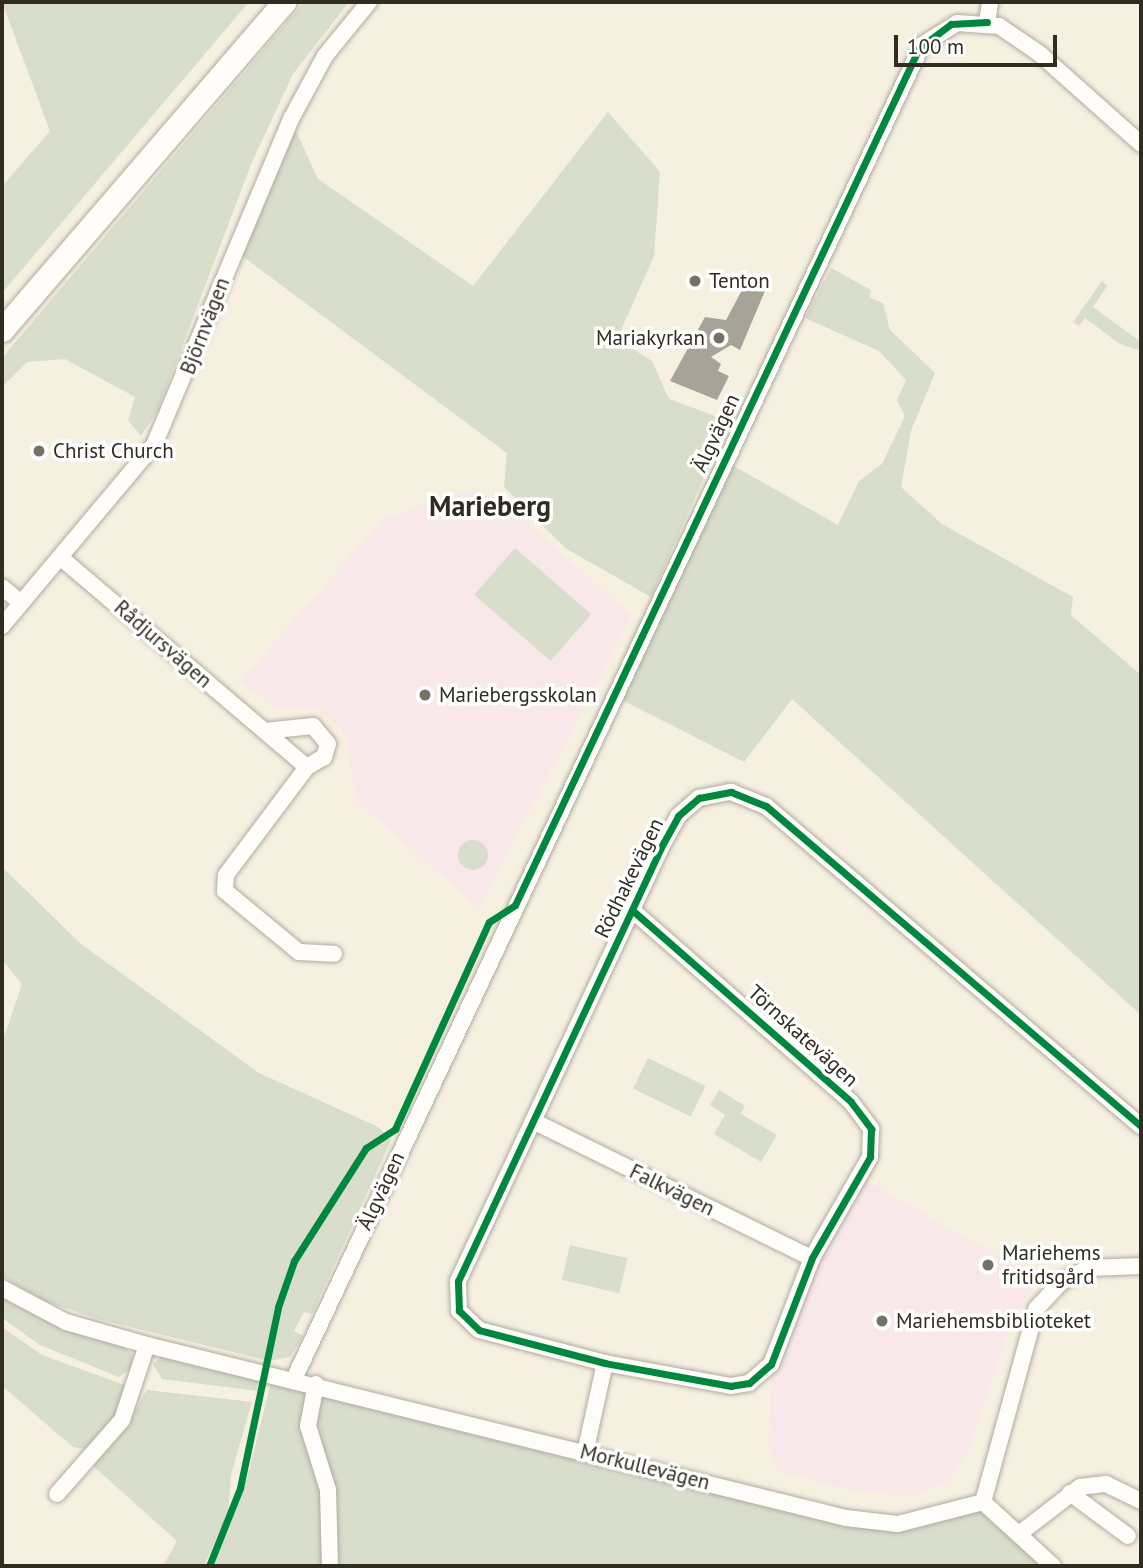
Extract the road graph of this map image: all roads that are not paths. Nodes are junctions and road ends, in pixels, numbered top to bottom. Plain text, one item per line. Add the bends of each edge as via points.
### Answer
1 (268, 2) edge
2 (284, 2) edge
3 (369, 2) edge
4 (990, 2) edge
5 (987, 22) junction
6 (1141, 144) edge
7 (2, 309) edge
8 (2, 330) edge
9 (61, 557) junction
10 (2, 587) edge
11 (21, 603) junction
12 (2, 626) edge
13 (265, 731) junction
14 (307, 767) junction
15 (632, 910) junction
16 (334, 954) dead end
17 (533, 1121) junction
18 (1141, 1126) edge
19 (812, 1258) junction
20 (1141, 1266) edge
21 (2, 1288) edge
22 (147, 1345) junction
23 (605, 1363) junction
24 (294, 1378) junction
25 (316, 1384) junction
26 (585, 1453) junction
27 (1070, 1493) junction
28 (57, 1494) dead end
29 (1141, 1501) edge
30 (983, 1502) junction
31 (1019, 1534) junction
32 (1128, 1536) dead end
33 (330, 1566) edge
34 (1053, 1566) edge

1 - 7 highway
2 - 8 highway
3 - 9 street, Björnvägen via 325,56 296,108 154,445
4 - 5 street
5 - 6 street via 1040,54
5 - 24 street, Älgvägen via 943,27 919,48
9 - 11 street, Björnvägen
9 - 13 street, Rådjursvägen
10 - 11 street
11 - 12 street, Björnvägen
13 - 14 street, Rådjursvägen
13 - 14 street via 279,734 304,726 323,732 328,744 324,757
14 - 16 street via 224,882 232,901 280,940 299,952
15 - 17 street, Rödhakevägen
15 - 18 street, Rödhakevägen via 678,816 699,798 718,793 731,792 754,801 988,990
15 - 19 street, Törnskatevägen via 866,1120 870,1157
17 - 19 street, Falkvägen
17 - 23 street, Rödhakevägen via 458,1281 459,1311 479,1330
19 - 23 street, Törnskatevägen via 771,1364 749,1383 731,1386
20 - 30 street via 1088,1268 1061,1282 1036,1309
21 - 22 street, Morkullevägen via 66,1322
22 - 24 street, Morkullevägen
22 - 28 street via 122,1420
23 - 26 street
24 - 25 street, Morkullevägen
25 - 26 street, Morkullevägen
25 - 33 street via 308,1426 328,1490
26 - 30 street, Morkullevägen via 868,1522 933,1519
27 - 29 street via 1106,1484
27 - 31 street
27 - 32 street
30 - 31 street
31 - 34 street

